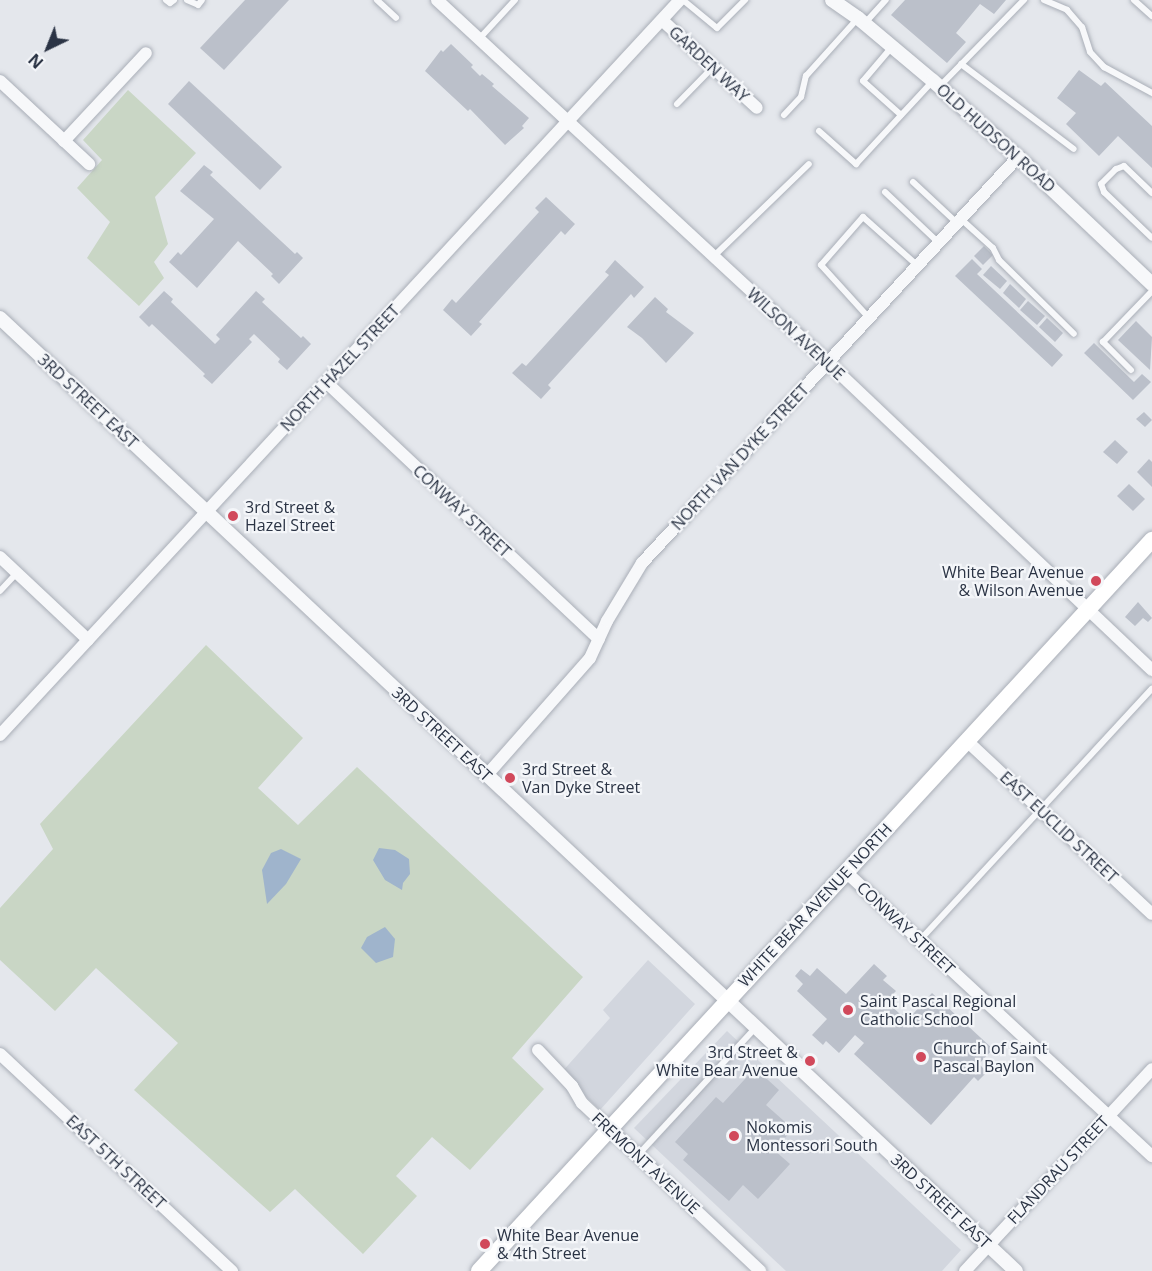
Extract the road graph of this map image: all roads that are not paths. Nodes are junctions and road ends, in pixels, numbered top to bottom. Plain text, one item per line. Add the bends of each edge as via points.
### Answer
1 (166, 0) edge
2 (174, 0) edge
3 (187, 0) edge
4 (202, 0) edge
5 (377, 0) edge
6 (438, 0) edge
7 (515, 0) edge
8 (682, 0) edge
9 (745, 0) edge
10 (832, 0) edge
11 (886, 0) edge
12 (1024, 0) edge
13 (1044, 0) edge
14 (1134, 0) edge
15 (1152, 16) edge
16 (396, 18) dead end
17 (662, 20) junction
18 (862, 21) junction
19 (479, 39) junction
20 (892, 47) junction
21 (146, 53) dead end
22 (961, 64) junction
23 (713, 67) junction
24 (0, 81) edge
25 (936, 84) junction
26 (1152, 93) edge
27 (677, 104) dead end
28 (757, 108) dead end
29 (784, 115) dead end
30 (901, 116) junction
31 (567, 122) junction
32 (819, 130) dead end
33 (64, 141) junction
34 (1074, 150) dead end
35 (1018, 157) junction
36 (89, 164) dead end
37 (809, 164) dead end
38 (913, 182) dead end
39 (885, 192) dead end
40 (1152, 193) edge
41 (959, 221) junction
42 (1152, 238) edge
43 (940, 243) junction
44 (713, 257) junction
45 (919, 266) junction
46 (1150, 277) edge
47 (1152, 291) edge
48 (0, 318) edge
49 (870, 319) junction
50 (1074, 334) dead end
51 (827, 363) junction
52 (1131, 370) dead end
53 (326, 382) junction
54 (207, 513) junction
55 (1152, 540) edge
56 (0, 557) edge
57 (17, 573) junction
58 (0, 591) edge
59 (1088, 609) junction
60 (599, 639) junction
61 (88, 640) junction
62 (1152, 670) edge
63 (1152, 690) edge
64 (0, 735) edge
65 (967, 741) junction
66 (486, 776) junction
67 (1040, 809) junction
68 (845, 871) junction
69 (1152, 914) edge
70 (919, 940) junction
71 (726, 1001) junction
72 (756, 1027) junction
73 (538, 1050) dead end
74 (0, 1054) edge
75 (1152, 1069) edge
76 (1109, 1116) junction
77 (609, 1128) junction
78 (638, 1156) junction
79 (1152, 1156) edge
80 (989, 1245) junction
81 (485, 1269) edge
82 (232, 1271) edge
83 (760, 1271) edge
84 (965, 1271) edge
85 (1016, 1271) edge

1 - 2 lane
3 - 4 lane via 198,5
5 - 16 lane
6 - 19 street, WILSON AVENUE
7 - 19 lane
8 - 9 lane via 717,28
8 - 17 street, NORTH HAZEL STREET
10 - 18 street, OLD HUDSON ROAD
11 - 18 lane
12 - 22 lane
13 - 26 lane via 1067,10 1082,27 1090,52 1104,67
14 - 15 lane
17 - 23 street, GARDEN WAY
17 - 31 street, NORTH HAZEL STREET
18 - 20 street, OLD HUDSON ROAD
18 - 29 lane via 806,76 801,97
19 - 31 street, WILSON AVENUE
20 - 25 street, OLD HUDSON ROAD
20 - 30 lane via 863,81
21 - 33 street
22 - 25 lane
22 - 34 lane
23 - 27 lane
23 - 28 street, GARDEN WAY
24 - 33 street
25 - 30 lane
25 - 35 street, OLD HUDSON ROAD
30 - 32 lane via 856,164
31 - 44 street, WILSON AVENUE
31 - 53 street, NORTH HAZEL STREET
33 - 36 street
35 - 41 street, NORTH VAN DYKE STREET
35 - 46 street, OLD HUDSON ROAD
37 - 44 lane
38 - 41 lane
39 - 43 lane
40 - 42 lane via 1124,166 1101,184 1104,192
41 - 43 street, NORTH VAN DYKE STREET
41 - 50 lane via 993,248 999,260
43 - 45 street, NORTH VAN DYKE STREET
44 - 51 street, WILSON AVENUE
45 - 49 street, NORTH VAN DYKE STREET
45 - 49 lane via 863,217 821,265
47 - 52 lane via 1103,342
48 - 54 street, 3RD STREET EAST
49 - 51 street, NORTH VAN DYKE STREET
51 - 59 street, WILSON AVENUE
51 - 60 street, NORTH VAN DYKE STREET via 642,563
53 - 54 street, NORTH HAZEL STREET
53 - 60 street, CONWAY STREET
54 - 61 street, NORTH HAZEL STREET
54 - 66 street, 3RD STREET EAST
55 - 59 main road, WHITE BEAR AVENUE NORTH
56 - 57 street
57 - 58 lane
57 - 61 street
59 - 62 street, WILSON AVENUE
59 - 65 main road, WHITE BEAR AVENUE NORTH
60 - 66 street, NORTH VAN DYKE STREET via 590,658
61 - 64 street, NORTH HAZEL STREET
63 - 67 lane
65 - 67 street, EAST EUCLID STREET
65 - 68 main road, WHITE BEAR AVENUE NORTH
66 - 71 street, 3RD STREET EAST
67 - 69 street, EAST EUCLID STREET
67 - 70 lane
68 - 70 street, CONWAY STREET
68 - 71 main road, WHITE BEAR AVENUE NORTH
70 - 76 street, CONWAY STREET
71 - 72 street, 3RD STREET EAST
71 - 77 main road, WHITE BEAR AVENUE NORTH
72 - 78 lane
72 - 80 street, 3RD STREET EAST
73 - 77 street, FREMONT AVENUE via 572,1086 582,1103
74 - 82 street, EAST 5TH STREET
75 - 76 street, FLANDRAU STREET
76 - 79 street, CONWAY STREET
76 - 80 street, FLANDRAU STREET
77 - 78 street, FREMONT AVENUE
77 - 81 main road, WHITE BEAR AVENUE NORTH
78 - 83 street, FREMONT AVENUE
80 - 84 street, FLANDRAU STREET
80 - 85 street, 3RD STREET EAST

